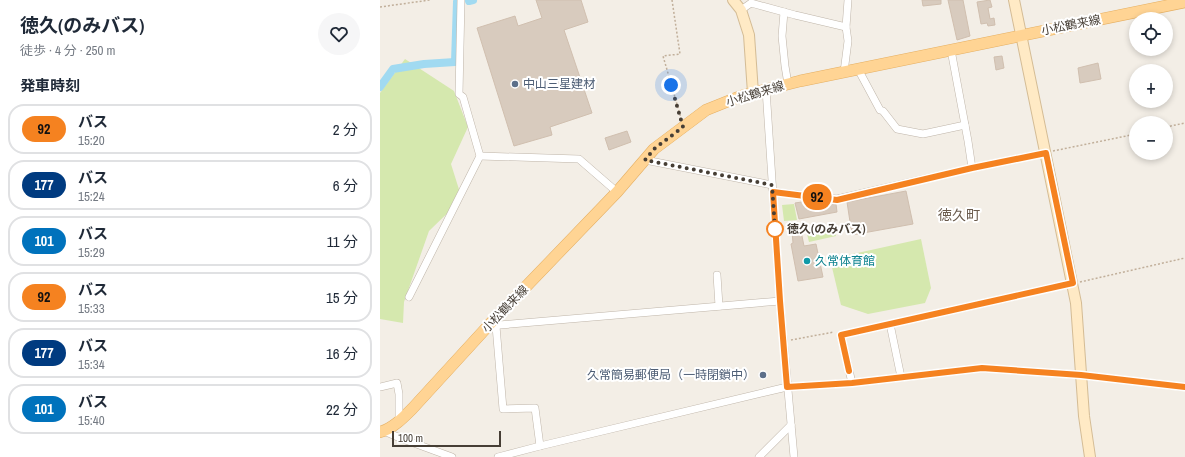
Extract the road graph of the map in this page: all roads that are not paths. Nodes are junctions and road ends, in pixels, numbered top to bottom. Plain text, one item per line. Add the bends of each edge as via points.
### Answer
1 (461, 0) edge
2 (733, 0) edge
3 (848, 0) edge
4 (1014, 0) edge
5 (1185, 2) edge
6 (741, 10) junction
7 (784, 12) junction
8 (846, 28) junction
9 (1022, 35) junction
10 (951, 50) junction
11 (858, 69) junction
12 (844, 72) junction
13 (788, 84) junction
14 (766, 89) junction
15 (753, 92) junction
16 (966, 125) junction
17 (1046, 153) junction
18 (480, 156) junction
19 (645, 160) junction
20 (972, 168) junction
21 (773, 188) junction
22 (617, 192) junction
23 (717, 275) dead end
24 (1073, 283) junction
25 (409, 297) dead end
26 (780, 301) junction
27 (719, 306) junction
28 (890, 324) junction
29 (492, 326) junction
30 (1081, 375) junction
31 (901, 377) junction
32 (852, 383) junction
33 (787, 387) junction
34 (1185, 387) edge
35 (380, 388) edge
36 (399, 421) junction
37 (791, 425) junction
38 (382, 431) edge
39 (540, 446) junction
40 (452, 457) edge
41 (498, 457) edge
42 (759, 457) edge
43 (794, 457) edge
44 (1090, 457) edge

1 - 18 street via 459,94 463,97
2 - 6 street
3 - 8 street
4 - 9 street
5 - 9 main road, 小松鶴来線
6 - 7 street via 751,3
6 - 15 street via 749,34
7 - 8 street
7 - 13 street via 782,36
8 - 12 street via 848,41
9 - 10 main road, 小松鶴来線
9 - 17 street
10 - 11 main road, 小松鶴来線
10 - 16 street
11 - 12 main road, 小松鶴来線
11 - 16 street via 880,110 897,129 923,134
12 - 13 main road, 小松鶴来線
13 - 14 main road, 小松鶴来線
14 - 15 main road, 小松鶴来線
14 - 21 street
15 - 19 main road, 小松鶴来線 via 706,110 654,149
16 - 20 street
17 - 20 street
17 - 24 street
18 - 22 street via 579,159
18 - 25 street
19 - 21 street
19 - 22 main road, 小松鶴来線
20 - 21 street via 837,200
21 - 26 street
22 - 29 main road, 小松鶴来線
23 - 27 street
24 - 28 street
24 - 30 street
26 - 27 street
26 - 33 street
27 - 29 street
28 - 31 street
28 - 32 street via 841,335
29 - 36 main road, 小松鶴来線
29 - 39 street via 503,409 535,408
30 - 31 street via 982,368
30 - 34 street
30 - 44 street
31 - 32 street
32 - 33 street
33 - 37 street
33 - 39 street
35 - 36 street via 397,383
36 - 38 main road, 小松鶴来線
37 - 42 street
37 - 43 street
38 - 40 street
39 - 41 street

